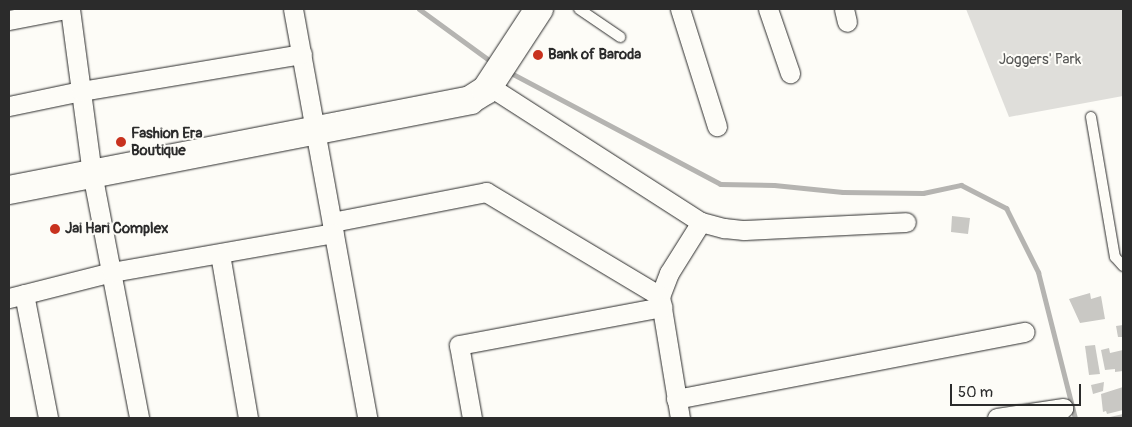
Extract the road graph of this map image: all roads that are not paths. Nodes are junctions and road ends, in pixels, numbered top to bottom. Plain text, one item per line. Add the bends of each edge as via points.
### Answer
1 (66, 9) edge
2 (70, 9) edge
3 (293, 9) edge
4 (539, 9) edge
5 (579, 9) edge
6 (680, 9) edge
7 (768, 9) edge
8 (9, 20) edge
9 (620, 37) dead end
10 (302, 54) junction
11 (790, 73) dead end
12 (492, 81) junction
13 (81, 91) junction
14 (9, 106) edge
15 (1091, 118) dead end
16 (717, 126) dead end
17 (316, 130) junction
18 (92, 173) junction
19 (9, 190) edge
20 (701, 222) junction
21 (906, 222) dead end
22 (333, 228) junction
23 (220, 254) junction
24 (1123, 266) edge
25 (112, 272) junction
26 (16, 296) edge
27 (661, 302) junction
28 (1025, 332) dead end
29 (676, 399) junction
30 (1063, 408) dead end
31 (48, 418) edge
32 (139, 418) edge
33 (248, 418) edge
34 (367, 418) edge
35 (472, 418) edge
36 (680, 418) edge
37 (997, 418) edge

1 - 8 street
2 - 13 street
3 - 10 street
4 - 12 street
5 - 9 lane
6 - 16 street
7 - 11 street
10 - 13 street
10 - 17 street
12 - 17 street via 470,100
12 - 20 street
13 - 14 street
13 - 18 street
15 - 24 lane via 1115,257
17 - 18 street
17 - 22 street
18 - 19 street
18 - 25 street
20 - 21 street via 744,230
20 - 27 street via 669,273
22 - 23 street
22 - 27 street via 486,192
22 - 34 street
23 - 25 street
23 - 33 street
25 - 26 street
25 - 32 street
26 - 31 street
27 - 29 street
27 - 35 street via 459,345
28 - 29 street
29 - 36 street
30 - 37 street

